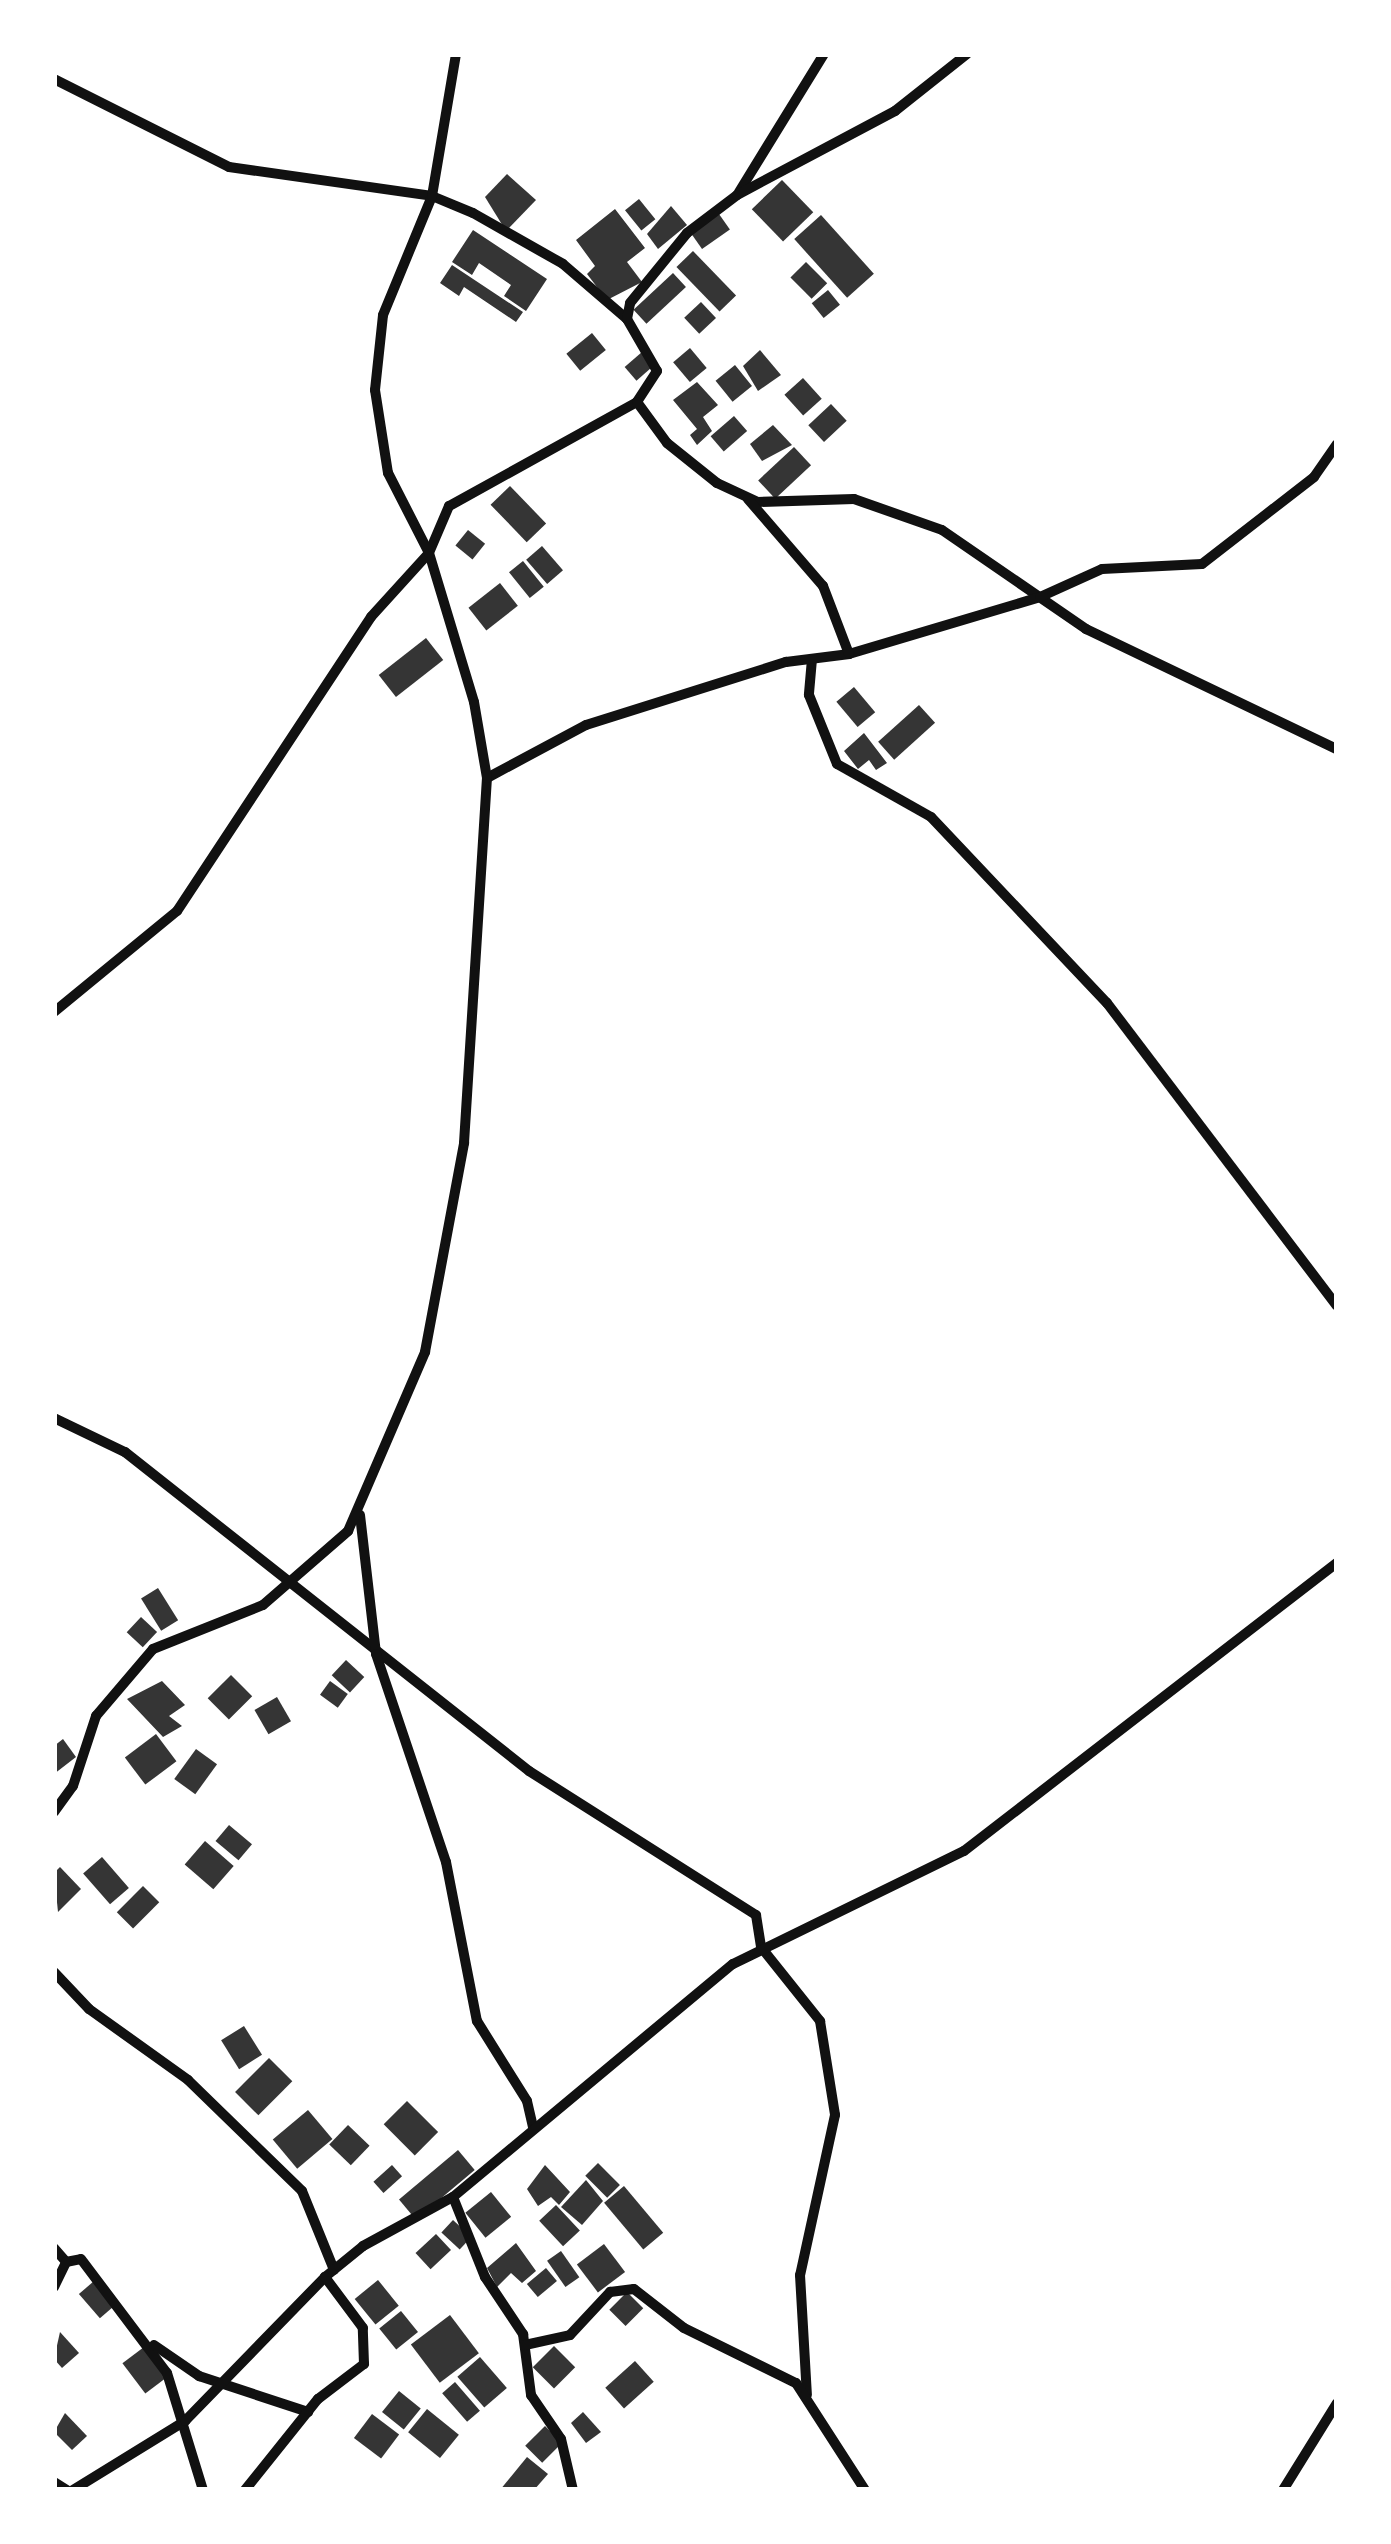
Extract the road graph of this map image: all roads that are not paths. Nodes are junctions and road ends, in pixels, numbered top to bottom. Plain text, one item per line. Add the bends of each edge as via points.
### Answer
1 (456, 54) edge
2 (824, 54) edge
3 (967, 54) edge
4 (54, 79) edge
5 (737, 195) junction
6 (432, 196) junction
7 (628, 319) junction
8 (637, 402) junction
9 (1337, 444) edge
10 (746, 496) junction
11 (429, 553) junction
12 (1040, 598) junction
13 (849, 653) junction
14 (812, 658) junction
15 (1337, 749) edge
16 (487, 778) junction
17 (54, 1012) edge
18 (1337, 1306) edge
19 (54, 1418) edge
20 (360, 1515) junction
21 (1337, 1563) edge
22 (291, 1583) junction
23 (376, 1654) junction
24 (54, 1812) edge
25 (761, 1947) junction
26 (54, 1972) edge
27 (533, 2128) junction
28 (453, 2197) junction
29 (54, 2248) edge
30 (66, 2262) junction
31 (330, 2274) junction
32 (54, 2287) edge
33 (146, 2340) junction
34 (525, 2345) junction
35 (220, 2385) junction
36 (807, 2395) junction
37 (1337, 2403) edge
38 (308, 2412) junction
39 (185, 2421) junction
40 (91, 2481) junction
41 (54, 2482) edge
42 (70, 2490) edge
43 (104, 2490) edge
44 (203, 2490) edge
45 (245, 2490) edge
46 (573, 2490) edge
47 (865, 2490) edge
48 (1283, 2490) edge

1 - 6 street
2 - 5 street
3 - 5 street via 895,111
4 - 6 street via 230,167
5 - 7 street via 674,245 630,303
6 - 7 street via 563,264
6 - 11 street via 382,315 375,390 388,473
7 - 8 street via 657,371
8 - 10 street via 687,463
8 - 11 street via 461,496
9 - 12 street via 1314,477 1202,564 1102,569
10 - 12 street via 886,506 942,530
10 - 13 street via 823,586
11 - 16 street via 478,716
11 - 17 street via 371,617 177,911
12 - 13 street
12 - 15 street via 1166,671
13 - 14 street
14 - 16 street via 586,725
14 - 18 street via 809,694 837,764 931,817 1107,1003
16 - 20 street via 464,1143 439,1292 421,1367
19 - 22 street via 125,1452
20 - 22 street
20 - 23 street
21 - 25 street via 964,1851
22 - 23 street
22 - 24 street via 226,1624 153,1649 109,1696 73,1786
23 - 25 street via 529,1771 756,1915
23 - 27 street via 446,1862 477,2021 527,2102
25 - 27 street
25 - 36 street via 820,2020 835,2115 800,2275
26 - 31 street via 188,2080 302,2191
27 - 28 street
28 - 31 street
28 - 34 street via 485,2278
29 - 30 street
30 - 32 street
30 - 33 street via 81,2259
31 - 35 street
31 - 38 street via 363,2328 364,2364
33 - 35 street
33 - 39 street
34 - 36 street via 570,2336 626,2287 697,2335 776,2368
34 - 46 street via 531,2396 561,2439
35 - 38 street
35 - 39 street
36 - 47 street
37 - 48 street
38 - 45 street
39 - 40 street
39 - 44 street
40 - 42 street
40 - 43 street
41 - 42 street

